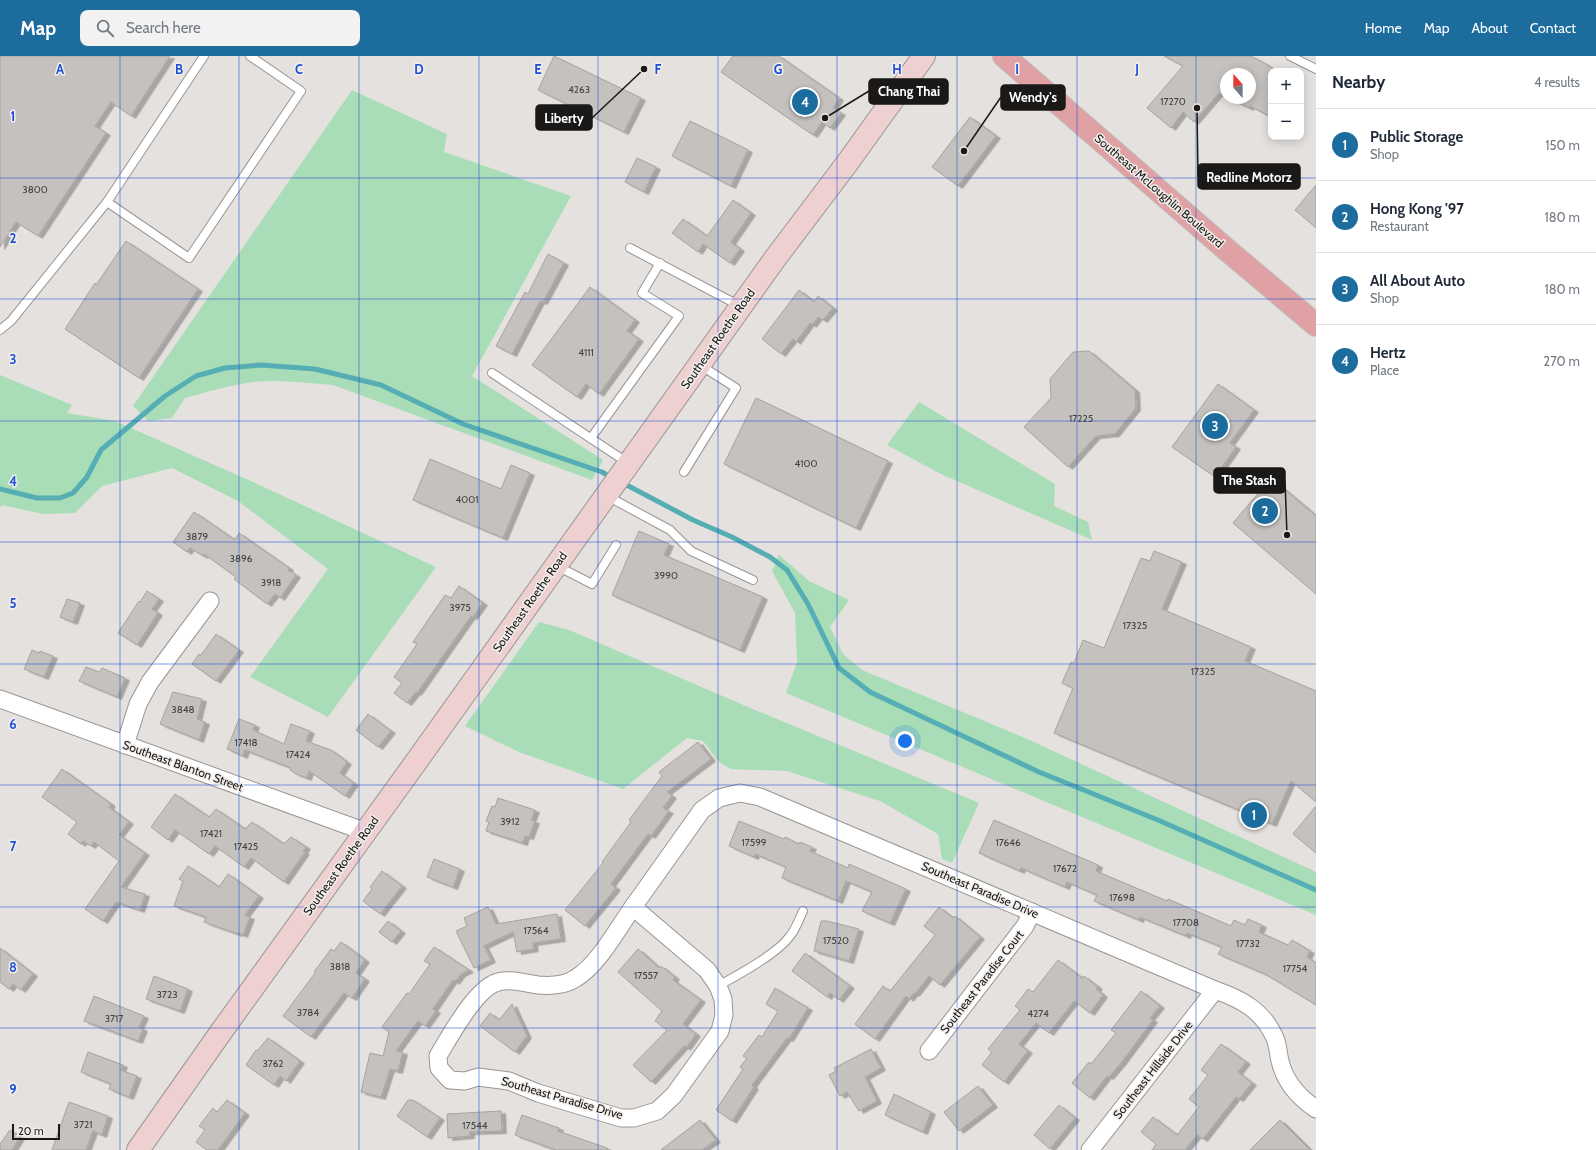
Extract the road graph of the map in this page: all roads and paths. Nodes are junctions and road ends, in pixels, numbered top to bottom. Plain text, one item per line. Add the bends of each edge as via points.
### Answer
1 (204, 56) edge
2 (250, 56) edge
3 (924, 56) edge
4 (1004, 56) edge
5 (1290, 56) edge
6 (1316, 68) edge
7 (107, 202) junction
8 (630, 248) dead end
9 (660, 263) junction
10 (741, 306) junction
11 (1316, 325) edge
12 (0, 330) edge
13 (699, 365) junction
14 (492, 374) dead end
15 (591, 438) junction
16 (629, 463) junction
17 (684, 472) dead end
18 (606, 496) junction
19 (616, 545) dead end
20 (556, 566) junction
21 (753, 580) dead end
22 (210, 601) dead end
23 (0, 699) edge
24 (125, 745) junction
25 (366, 832) junction
26 (633, 907) junction
27 (802, 911) dead end
28 (1032, 912) junction
29 (718, 986) junction
30 (1215, 990) junction
31 (929, 1051) dead end
32 (1316, 1109) edge
33 (138, 1150) edge
34 (1090, 1150) edge

1 - 7 lane
2 - 7 lane via 301,91 189,258
3 - 10 street, Southeast Roethe Road
4 - 11 main road, Southeast McLoughlin Boulevard
5 - 6 lane
7 - 12 lane via 11,321
8 - 9 lane
9 - 10 lane
9 - 15 lane via 642,294 679,316
10 - 13 street, Southeast Roethe Road
13 - 16 street, Southeast Roethe Road
13 - 17 lane via 736,388
14 - 15 lane
15 - 16 lane
16 - 18 street, Southeast Roethe Road
18 - 20 street, Southeast Roethe Road
18 - 21 lane via 670,530 692,551
19 - 20 lane via 592,584
20 - 25 street, Southeast Roethe Road
22 - 24 street via 150,682 138,704
23 - 24 street, Southeast Blanton Street
24 - 25 street, Southeast Blanton Street
25 - 33 street, Southeast Roethe Road
26 - 28 street, Southeast Paradise Drive via 702,810 720,798 740,793 760,797
26 - 29 street, Southeast Paradise Drive via 707,970
26 - 29 street, Southeast Paradise Drive via 593,965 576,978 558,984 539,985 509,980 493,983 476,998 438,1056 439,1068 450,1080 465,1081 478,1077 509,1081 538,1093 621,1118 634,1118 657,1111 674,1095 720,1032 724,1016 723,999
27 - 29 lane via 791,935 784,943 742,973
28 - 30 street, Southeast Paradise Drive
28 - 31 street, Southeast Paradise Court via 1026,926
30 - 32 street, Southeast Paradise Drive via 1238,998 1259,1014 1275,1037 1285,1076 1298,1095
30 - 34 street, Southeast Hillside Drive

